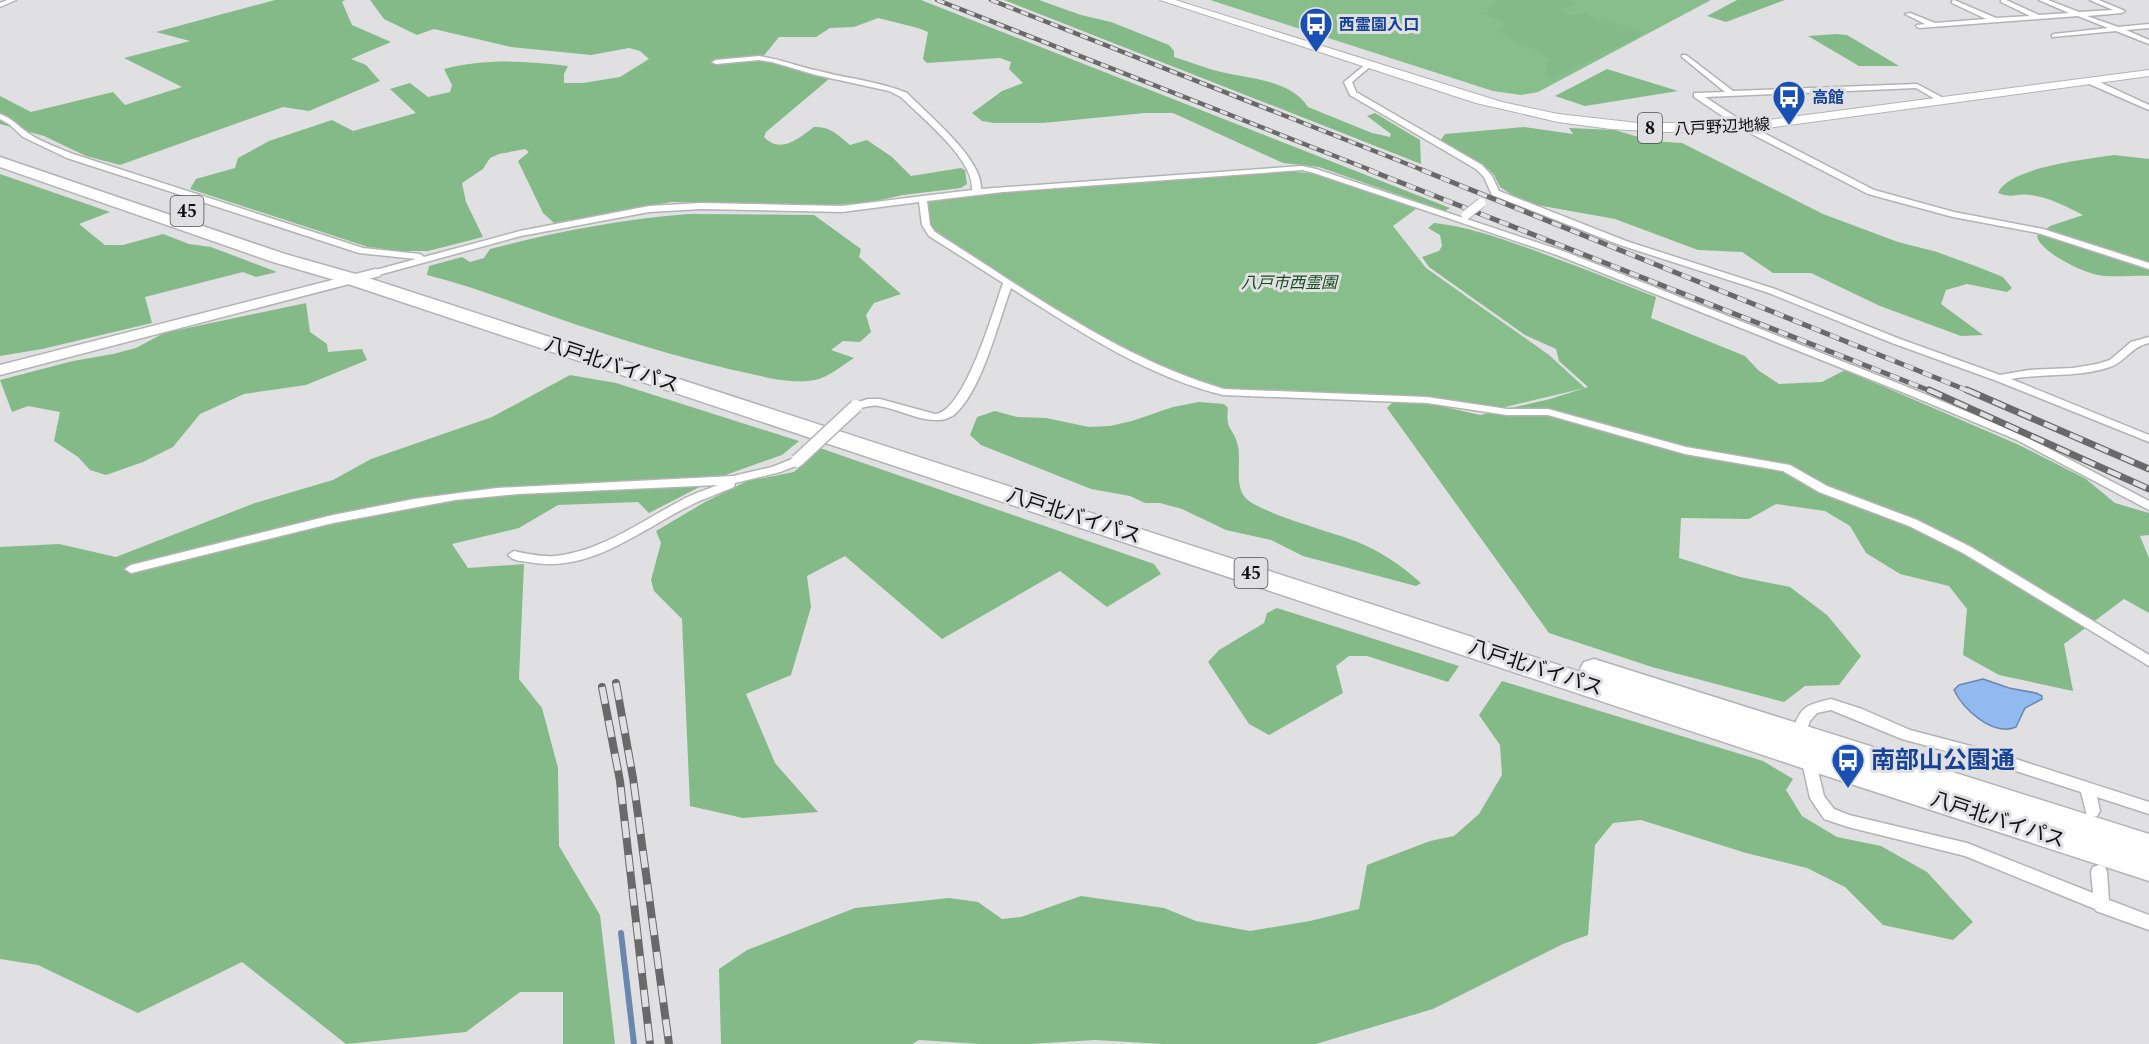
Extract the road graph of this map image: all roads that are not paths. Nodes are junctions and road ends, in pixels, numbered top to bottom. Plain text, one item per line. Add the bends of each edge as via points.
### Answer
1 (13, 0) edge
2 (1165, 0) edge
3 (2042, 0) edge
4 (2093, 0) edge
5 (2003, 1) edge
6 (1954, 2) dead end
7 (0, 5) edge
8 (1908, 14) dead end
9 (2079, 15) junction
10 (2040, 18) junction
11 (1996, 21) junction
12 (1935, 25) junction
13 (1919, 26) dead end
14 (2149, 26) edge
15 (2117, 28) junction
16 (2054, 36) dead end
17 (2149, 42) edge
18 (1684, 56) dead end
19 (716, 62) dead end
20 (1368, 65) junction
21 (2149, 73) edge
22 (2090, 81) junction
23 (1732, 94) junction
24 (1945, 101) junction
25 (2149, 108) edge
26 (0, 116) edge
27 (1745, 127) junction
28 (0, 150) edge
29 (0, 162) edge
30 (976, 193) junction
31 (1496, 193) junction
32 (922, 200) junction
33 (1462, 218) junction
34 (428, 258) junction
35 (2149, 266) edge
36 (364, 276) junction
37 (1008, 282) junction
38 (2149, 340) edge
39 (0, 370) edge
40 (2001, 379) junction
41 (2149, 439) edge
42 (748, 477) junction
43 (2149, 506) edge
44 (514, 555) dead end
45 (131, 569) dead end
46 (2149, 661) edge
47 (1803, 746) junction
48 (2086, 787) junction
49 (2149, 808) edge
50 (2092, 811) dead end
51 (2149, 848) edge
52 (2149, 867) edge
53 (2099, 872) dead end
54 (2102, 906) junction
55 (2149, 923) edge

1 - 7 street
2 - 20 main road, 八戸野辺地線 / 8
3 - 9 street
4 - 9 street via 2122,11
5 - 10 street
6 - 11 street
8 - 12 street
9 - 10 street
9 - 15 street
10 - 11 street
11 - 12 street
12 - 13 street
14 - 15 street
15 - 16 street
15 - 17 street
18 - 23 street
19 - 30 street via 773,60 904,95 964,156 977,183
20 - 27 main road, 八戸野辺地線 / 8 via 1475,99 1584,122 1678,129
20 - 31 street via 1348,82 1353,93 1479,167
21 - 22 main road, 八戸野辺地線 / 8
22 - 24 main road, 八戸野辺地線 / 8
22 - 25 street
23 - 24 street via 1917,86
23 - 27 street via 1697,95
24 - 27 main road, 八戸野辺地線 / 8
26 - 34 street via 26,135 70,156 362,251
27 - 35 street via 1888,198 2040,231
28 - 36 highway, 八戸北バイパス / 45
29 - 36 highway, 八戸北バイパス / 45 via 279,258
30 - 32 street
30 - 33 street via 1302,168
31 - 33 street, bridge
31 - 40 street via 1623,243 1772,291
32 - 34 street via 842,209 649,209 520,234
32 - 37 street via 926,225 932,234
33 - 43 street via 1571,257 2022,438
34 - 36 street
36 - 39 street
36 - 47 highway, 八戸北バイパス / 45
37 - 42 street, bridge via 973,381 955,411 934,417 864,401 797,461
37 - 46 street via 1101,341 1213,390 1427,400 1507,412 1548,412 1685,450 1786,468 1823,489 1913,523 1966,550
38 - 40 street via 2129,345 2110,364 2070,373
40 - 41 street
42 - 44 street via 596,549 558,560
42 - 45 street via 455,496 375,510
47 - 48 street via 1804,718 1812,709 1831,705 1907,735
47 - 51 highway, 八戸北バイパス / 45
47 - 52 highway, 八戸北バイパス / 45
47 - 54 street via 1817,798 1829,814 1966,850
48 - 49 street
48 - 50 street
53 - 54 street
54 - 55 street

